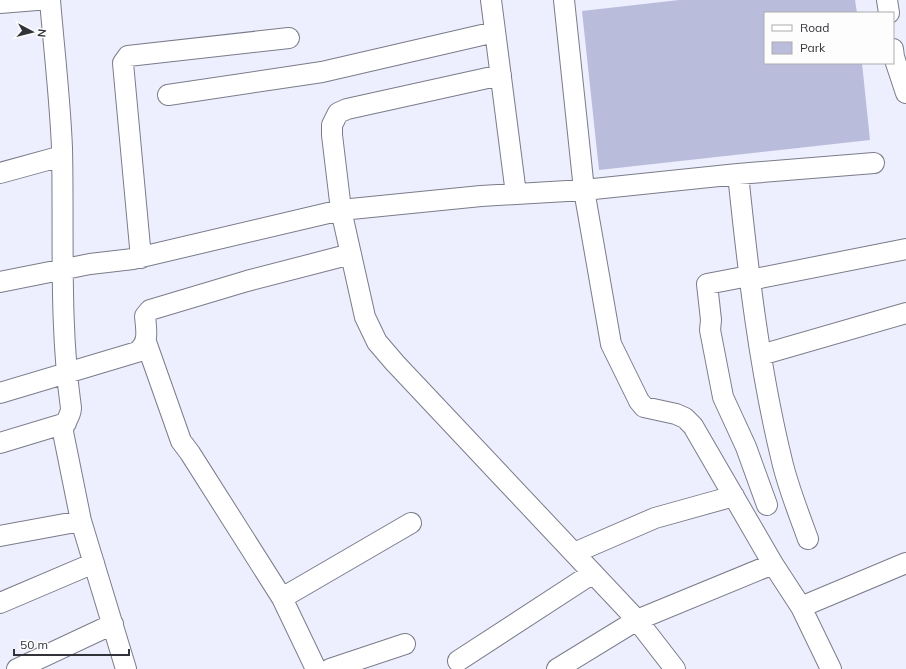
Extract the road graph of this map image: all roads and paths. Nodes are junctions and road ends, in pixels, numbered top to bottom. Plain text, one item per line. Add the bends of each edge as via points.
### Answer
1 (37, 0) edge
2 (50, 0) edge
3 (491, 0) edge
4 (564, 0) edge
5 (887, 0) edge
6 (0, 4) edge
7 (888, 12) edge
8 (495, 32) junction
9 (289, 38) dead end
10 (894, 57) edge
11 (501, 76) junction
12 (906, 93) edge
13 (168, 95) dead end
14 (62, 156) junction
15 (874, 163) dead end
16 (0, 173) edge
17 (738, 174) junction
18 (584, 190) junction
19 (516, 194) junction
20 (341, 210) junction
21 (906, 249) edge
22 (351, 254) junction
23 (141, 258) junction
24 (62, 269) junction
25 (749, 278) junction
26 (0, 282) edge
27 (906, 312) edge
28 (146, 342) junction
29 (762, 355) junction
30 (66, 374) junction
31 (0, 393) edge
32 (66, 423) junction
33 (0, 443) edge
34 (734, 496) junction
35 (767, 505) dead end
36 (81, 521) junction
37 (411, 523) dead end
38 (0, 536) edge
39 (808, 539) dead end
40 (574, 552) junction
41 (94, 563) junction
42 (906, 563) edge
43 (773, 564) junction
44 (593, 573) junction
45 (282, 598) junction
46 (0, 603) edge
47 (801, 607) junction
48 (637, 620) junction
49 (113, 624) junction
50 (405, 644) dead end
51 (458, 661) dead end
52 (671, 668) edge
53 (17, 669) edge
54 (126, 669) edge
55 (316, 669) edge
56 (330, 669) edge
57 (557, 669) edge
58 (831, 669) edge

1 - 6 street
2 - 14 street
3 - 8 street
4 - 18 street
5 - 7 street
8 - 11 street
8 - 13 street via 322,72
9 - 23 street via 128,56 123,63
10 - 12 street
11 - 19 street
11 - 20 street via 338,113 332,125 332,135
14 - 16 street
14 - 24 street
15 - 17 street
17 - 18 street
17 - 25 street
18 - 19 street
18 - 34 street via 612,344 636,394 644,407 676,414 693,426
19 - 20 street
20 - 22 street
20 - 23 street
21 - 25 street
22 - 28 street via 246,281 150,310 145,316
22 - 40 street via 365,317 378,342 400,369
23 - 24 street
24 - 26 street
24 - 30 street
25 - 29 street
25 - 35 street via 707,284 710,330 723,397 746,447
27 - 29 street
28 - 30 street via 137,352
28 - 45 street via 181,441
29 - 39 street via 782,463
30 - 31 street
30 - 32 street via 71,414
32 - 33 street
32 - 36 street via 63,432
34 - 40 street via 655,518
34 - 43 street
36 - 38 street
36 - 41 street
37 - 45 street
40 - 44 street
41 - 46 street
41 - 49 street
42 - 47 street
43 - 47 street
43 - 48 street
44 - 48 street
44 - 51 street
45 - 55 street
47 - 58 street
48 - 52 street
48 - 57 street
49 - 53 street
49 - 54 street
50 - 56 street

